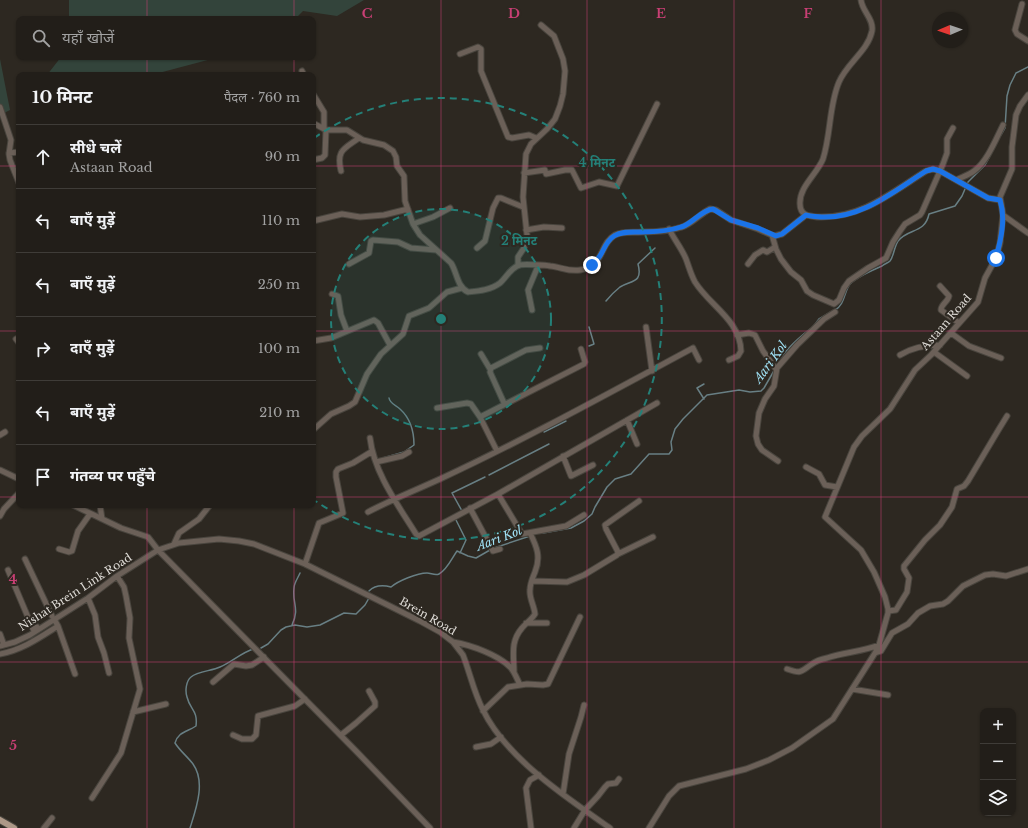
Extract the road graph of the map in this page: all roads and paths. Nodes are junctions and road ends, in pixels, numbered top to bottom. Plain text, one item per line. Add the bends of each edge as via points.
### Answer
1 (861, 0) edge
2 (1022, 4) dead end
3 (541, 25) dead end
4 (1028, 41) edge
5 (460, 54) dead end
6 (1028, 95) edge
7 (316, 99) edge
8 (656, 104) dead end
9 (0, 107) edge
10 (316, 125) edge
11 (1003, 125) dead end
12 (953, 128) dead end
13 (325, 130) junction
14 (359, 138) junction
15 (536, 138) junction
16 (16, 152) edge
17 (9, 153) junction
18 (316, 159) edge
19 (341, 171) dead end
20 (940, 171) junction
21 (524, 173) junction
22 (16, 175) edge
23 (956, 180) junction
24 (1000, 200) junction
25 (523, 207) junction
26 (450, 208) dead end
27 (408, 209) junction
28 (806, 215) junction
29 (1003, 215) junction
30 (316, 220) edge
31 (413, 224) junction
32 (562, 228) dead end
33 (668, 229) junction
34 (526, 230) junction
35 (1027, 231) edge
36 (772, 236) junction
37 (775, 247) junction
38 (477, 248) dead end
39 (436, 250) junction
40 (349, 264) dead end
41 (748, 264) dead end
42 (518, 265) junction
43 (538, 266) junction
44 (940, 286) dead end
45 (462, 288) junction
46 (332, 294) dead end
47 (532, 310) dead end
48 (835, 312) dead end
49 (959, 323) junction
50 (646, 326) dead end
51 (347, 331) junction
52 (951, 332) junction
53 (737, 335) junction
54 (316, 341) edge
55 (390, 345) junction
56 (940, 345) junction
57 (540, 348) dead end
58 (581, 349) dead end
59 (934, 352) junction
60 (481, 354) dead end
61 (900, 355) dead end
62 (1001, 358) dead end
63 (699, 360) dead end
64 (729, 360) dead end
65 (775, 368) junction
66 (490, 369) junction
67 (652, 371) junction
68 (967, 376) dead end
69 (504, 403) junction
70 (657, 403) dead end
71 (437, 408) dead end
72 (1007, 416) dead end
73 (480, 417) junction
74 (627, 420) junction
75 (316, 427) edge
76 (370, 438) dead end
77 (637, 444) dead end
78 (497, 451) junction
79 (371, 452) junction
80 (409, 452) dead end
81 (563, 456) junction
82 (778, 461) dead end
83 (376, 462) junction
84 (593, 465) dead end
85 (806, 467) dead end
86 (0, 470) edge
87 (16, 478) edge
88 (837, 487) junction
89 (498, 494) junction
90 (16, 496) edge
91 (394, 499) junction
92 (639, 501) dead end
93 (79, 508) edge
94 (100, 508) edge
95 (208, 508) edge
96 (470, 508) junction
97 (368, 512) dead end
98 (90, 514) junction
99 (584, 514) dead end
100 (0, 516) edge
101 (102, 519) junction
102 (531, 535) junction
103 (653, 537) dead end
104 (174, 544) junction
105 (59, 549) dead end
106 (500, 549) dead end
107 (158, 550) junction
108 (618, 554) junction
109 (25, 559) dead end
110 (305, 564) junction
111 (1028, 569) edge
112 (8, 570) dead end
113 (118, 576) junction
114 (532, 582) junction
115 (88, 598) junction
116 (888, 611) junction
117 (580, 617) dead end
118 (53, 618) junction
119 (526, 623) junction
120 (547, 623) dead end
121 (58, 626) junction
122 (0, 634) edge
123 (454, 642) junction
124 (879, 645) junction
125 (2, 646) edge
126 (876, 653) junction
127 (0, 654) edge
128 (264, 657) junction
129 (787, 669) dead end
130 (514, 672) junction
131 (109, 673) dead end
132 (75, 674) dead end
133 (213, 682) dead end
134 (520, 685) junction
135 (852, 689) junction
136 (369, 691) dead end
137 (888, 695) dead end
138 (305, 699) junction
139 (166, 704) dead end
140 (584, 705) dead end
141 (483, 711) junction
142 (133, 712) junction
143 (234, 735) dead end
144 (340, 735) junction
145 (501, 738) junction
146 (476, 747) dead end
147 (539, 775) junction
148 (619, 779) dead end
149 (564, 794) junction
150 (92, 798) dead end
151 (585, 810) junction
152 (52, 818) dead end
153 (0, 820) edge
154 (14, 828) edge
155 (44, 828) edge
156 (430, 828) edge
157 (531, 828) edge
158 (574, 828) edge
159 (610, 828) edge
160 (649, 828) edge

1 - 28 street via 863,9 871,21 872,30 867,42 843,74 837,88 822,159 800,198 800,208
2 - 4 street via 1015,30 1016,34
3 - 15 street via 554,36 565,71 563,94 557,115
5 - 15 street via 478,47 481,49 480,69 508,137 526,134
6 - 24 street, Astaan Road via 1016,115 1012,169 1000,194
7 - 13 street via 324,112
8 - 21 street via 616,186 599,182 581,188 572,170 546,174 545,170
9 - 17 street via 11,140
10 - 13 street
11 - 23 street via 981,164 974,172
12 - 20 street via 948,136 947,153
13 - 14 street via 344,129
13 - 18 street via 325,155
14 - 19 street via 339,154
14 - 27 street via 384,145 393,151 404,178 404,195
15 - 21 street via 526,154
16 - 17 street
17 - 22 street
20 - 23 street
20 - 28 street via 926,171 858,211 833,217
20 - 37 street via 922,212 905,224 886,258 849,281 839,300 834,304 810,293 788,268
21 - 25 street
23 - 24 street via 992,199
24 - 29 street, Astaan Road
25 - 34 street
25 - 38 street via 498,198 492,208 486,239
26 - 31 street
27 - 30 street via 360,217 342,214
27 - 31 street
28 - 36 street via 782,234
29 - 35 street
29 - 49 street, Astaan Road via 996,258 985,278 978,302
31 - 39 street via 420,235
32 - 34 street
33 - 36 street via 686,225 713,209 731,220 758,228
33 - 43 street via 626,232 614,236 607,242 599,259 581,270 567,271 550,266
33 - 53 street via 684,254 695,282 731,322
34 - 42 street via 526,244 518,257
36 - 37 street
37 - 41 street via 767,252 763,250
39 - 40 street via 373,240 369,253
39 - 45 street via 454,268
42 - 43 street
42 - 45 street via 494,287 468,292
43 - 47 street via 528,290
44 - 49 street via 949,296 941,310
45 - 55 street via 448,292 429,308 410,315 403,334
46 - 51 street via 338,296
48 - 65 street via 824,319
49 - 52 street, Astaan Road
50 - 67 street
51 - 54 street
51 - 55 street via 376,320
52 - 56 street, Astaan Road
52 - 62 street via 969,346
53 - 64 street via 740,354
53 - 65 street via 755,335
55 - 75 street via 362,382 360,394 355,402 331,414
56 - 59 street, Astaan Road
56 - 61 street via 925,345
57 - 66 street via 526,350
58 - 69 street via 584,364
59 - 68 street
59 - 88 street, Astaan Road via 911,375 890,409 854,447
60 - 66 street
63 - 67 street via 693,348
65 - 82 street via 773,389 765,399 759,414 756,436 762,450
66 - 69 street
67 - 78 street
69 - 73 street
70 - 74 street
71 - 73 street via 470,403
72 - 116 street via 968,481 957,489 952,507 940,525 904,566 909,578 907,592 896,610
73 - 78 street
74 - 77 street
74 - 81 street
76 - 79 street
78 - 91 street
79 - 83 street
79 - 110 street via 336,472 343,513 319,523
80 - 83 street
81 - 84 street via 571,476
81 - 89 street
83 - 91 street
85 - 88 street via 819,474 825,485
86 - 87 street
88 - 116 street, Astaan Road via 825,517 861,550 880,585
89 - 96 street
89 - 102 street via 520,534
90 - 100 street
91 - 96 street via 419,536
91 - 97 street
92 - 108 street via 605,525
93 - 98 street
94 - 101 street
95 - 104 street via 199,519 179,533
96 - 106 street via 492,548
98 - 101 street
98 - 105 street via 78,530 71,552
99 - 102 street via 566,526
101 - 107 street via 148,537
102 - 114 street via 539,557
103 - 108 street
104 - 107 street, Brein Road
104 - 110 street, Brein Road via 219,539 239,541 267,548
107 - 113 street, Nishat Brein Link Road
107 - 128 street
108 - 114 street via 584,575 567,582
109 - 118 street
110 - 123 street, Brein Road via 420,621
111 - 126 street via 1006,576 985,575 963,586 943,604 930,606 918,613 905,626 895,631 881,651
112 - 118 street via 33,629
113 - 115 street, Nishat Brein Link Road
113 - 142 street via 126,596 130,618 128,638 140,686
114 - 119 street via 530,594 535,614
115 - 118 street, Nishat Brein Link Road
115 - 131 street via 95,615 98,637
116 - 124 street
117 - 134 street via 550,682 543,685
118 - 121 street
118 - 125 street, Nishat Brein Link Road via 23,639
119 - 120 street
119 - 130 street via 514,642
121 - 127 street via 26,646
121 - 132 street
122 - 125 street
123 - 130 street via 478,649 496,658
123 - 141 street, Brein Road via 463,655
124 - 126 street
124 - 129 street via 826,658 811,664 803,671
126 - 135 street
128 - 133 street via 252,665 234,664
128 - 138 street
130 - 134 street
134 - 141 street via 508,688
135 - 137 street
135 - 160 street via 833,719 792,748 746,768 678,786
136 - 144 street via 375,706
138 - 143 street via 295,706 258,716 256,735 252,739 242,739
138 - 144 street
139 - 142 street
140 - 149 street via 569,754
141 - 145 street, Brein Road
142 - 150 street via 121,753
144 - 156 street
145 - 146 street via 491,744
145 - 147 street, Brein Road
147 - 149 street, Brein Road
147 - 157 street via 530,780 526,788
148 - 151 street via 616,783 606,786
149 - 151 street, Brein Road
151 - 158 street
151 - 159 street, Brein Road
152 - 155 street
153 - 154 main road

